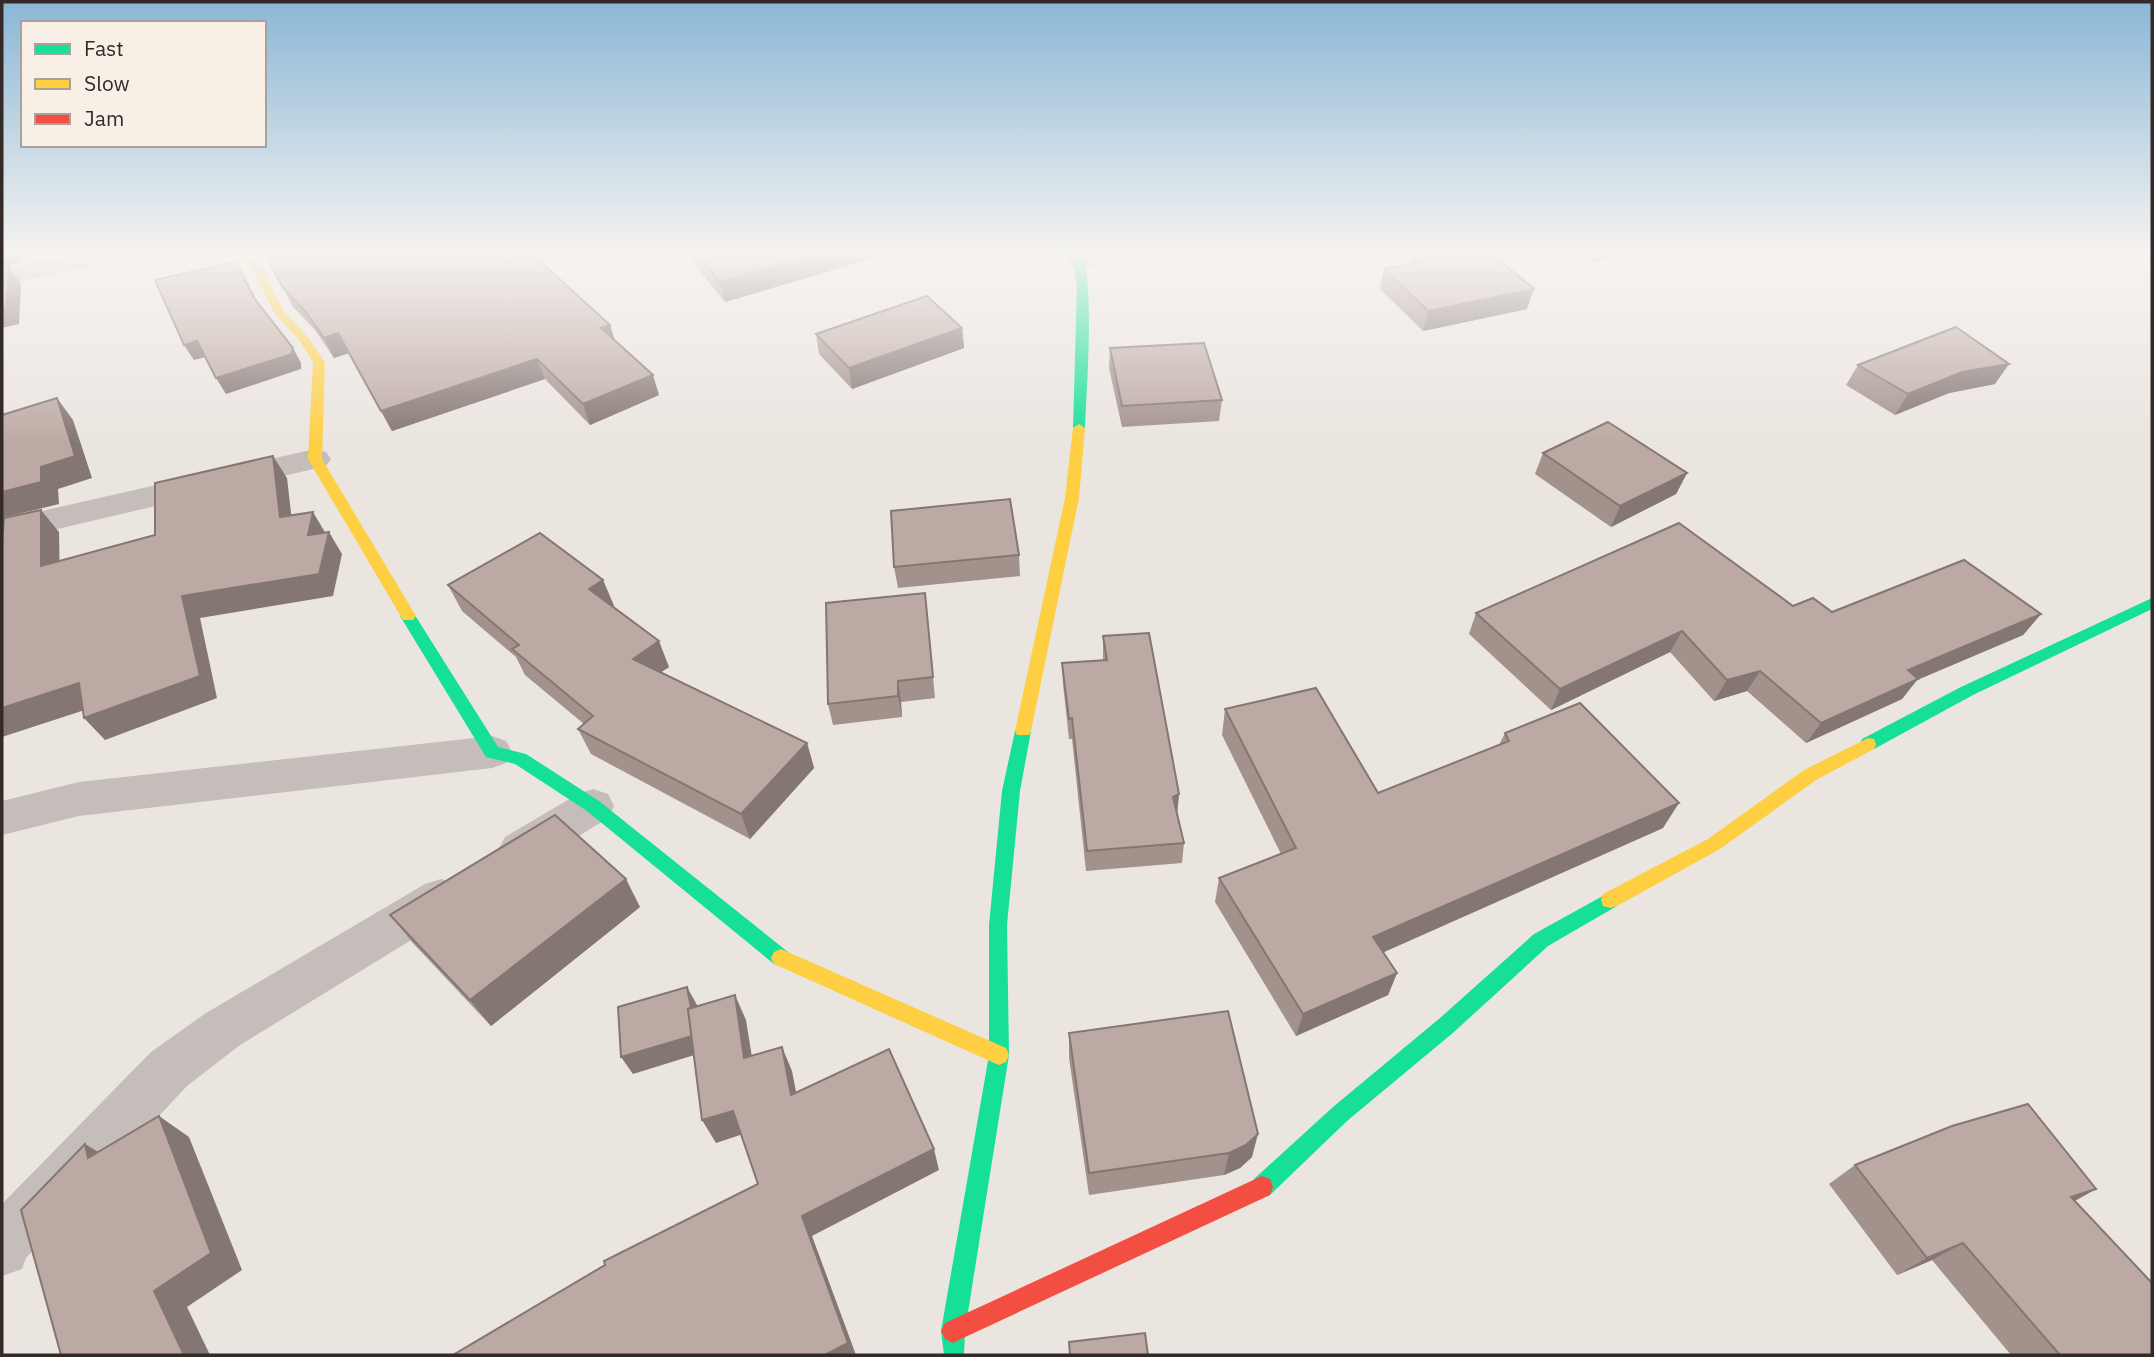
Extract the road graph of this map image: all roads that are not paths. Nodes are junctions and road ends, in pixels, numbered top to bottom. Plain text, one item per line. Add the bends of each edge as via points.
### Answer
1 (284, 317) edge
2 (1081, 317) edge
3 (315, 459) junction
4 (3, 530) edge
5 (2, 565) edge
6 (2152, 603) edge
7 (492, 752) junction
8 (593, 806) junction
9 (2, 818) edge
10 (999, 1055) junction
11 (2, 1249) edge
12 (954, 1331) junction
13 (954, 1355) edge

1 - 3 street via 318,362
2 - 10 street via 1072,498 1011,791 998,925
3 - 4 street
3 - 7 street
4 - 5 street
6 - 12 street via 1967,691 1810,775 1714,844 1541,940 1260,1189
7 - 8 street via 520,759
7 - 9 street via 79,799
8 - 10 street via 781,958
8 - 11 street via 223,1030 169,1069 6,1239
10 - 12 street
12 - 13 street

